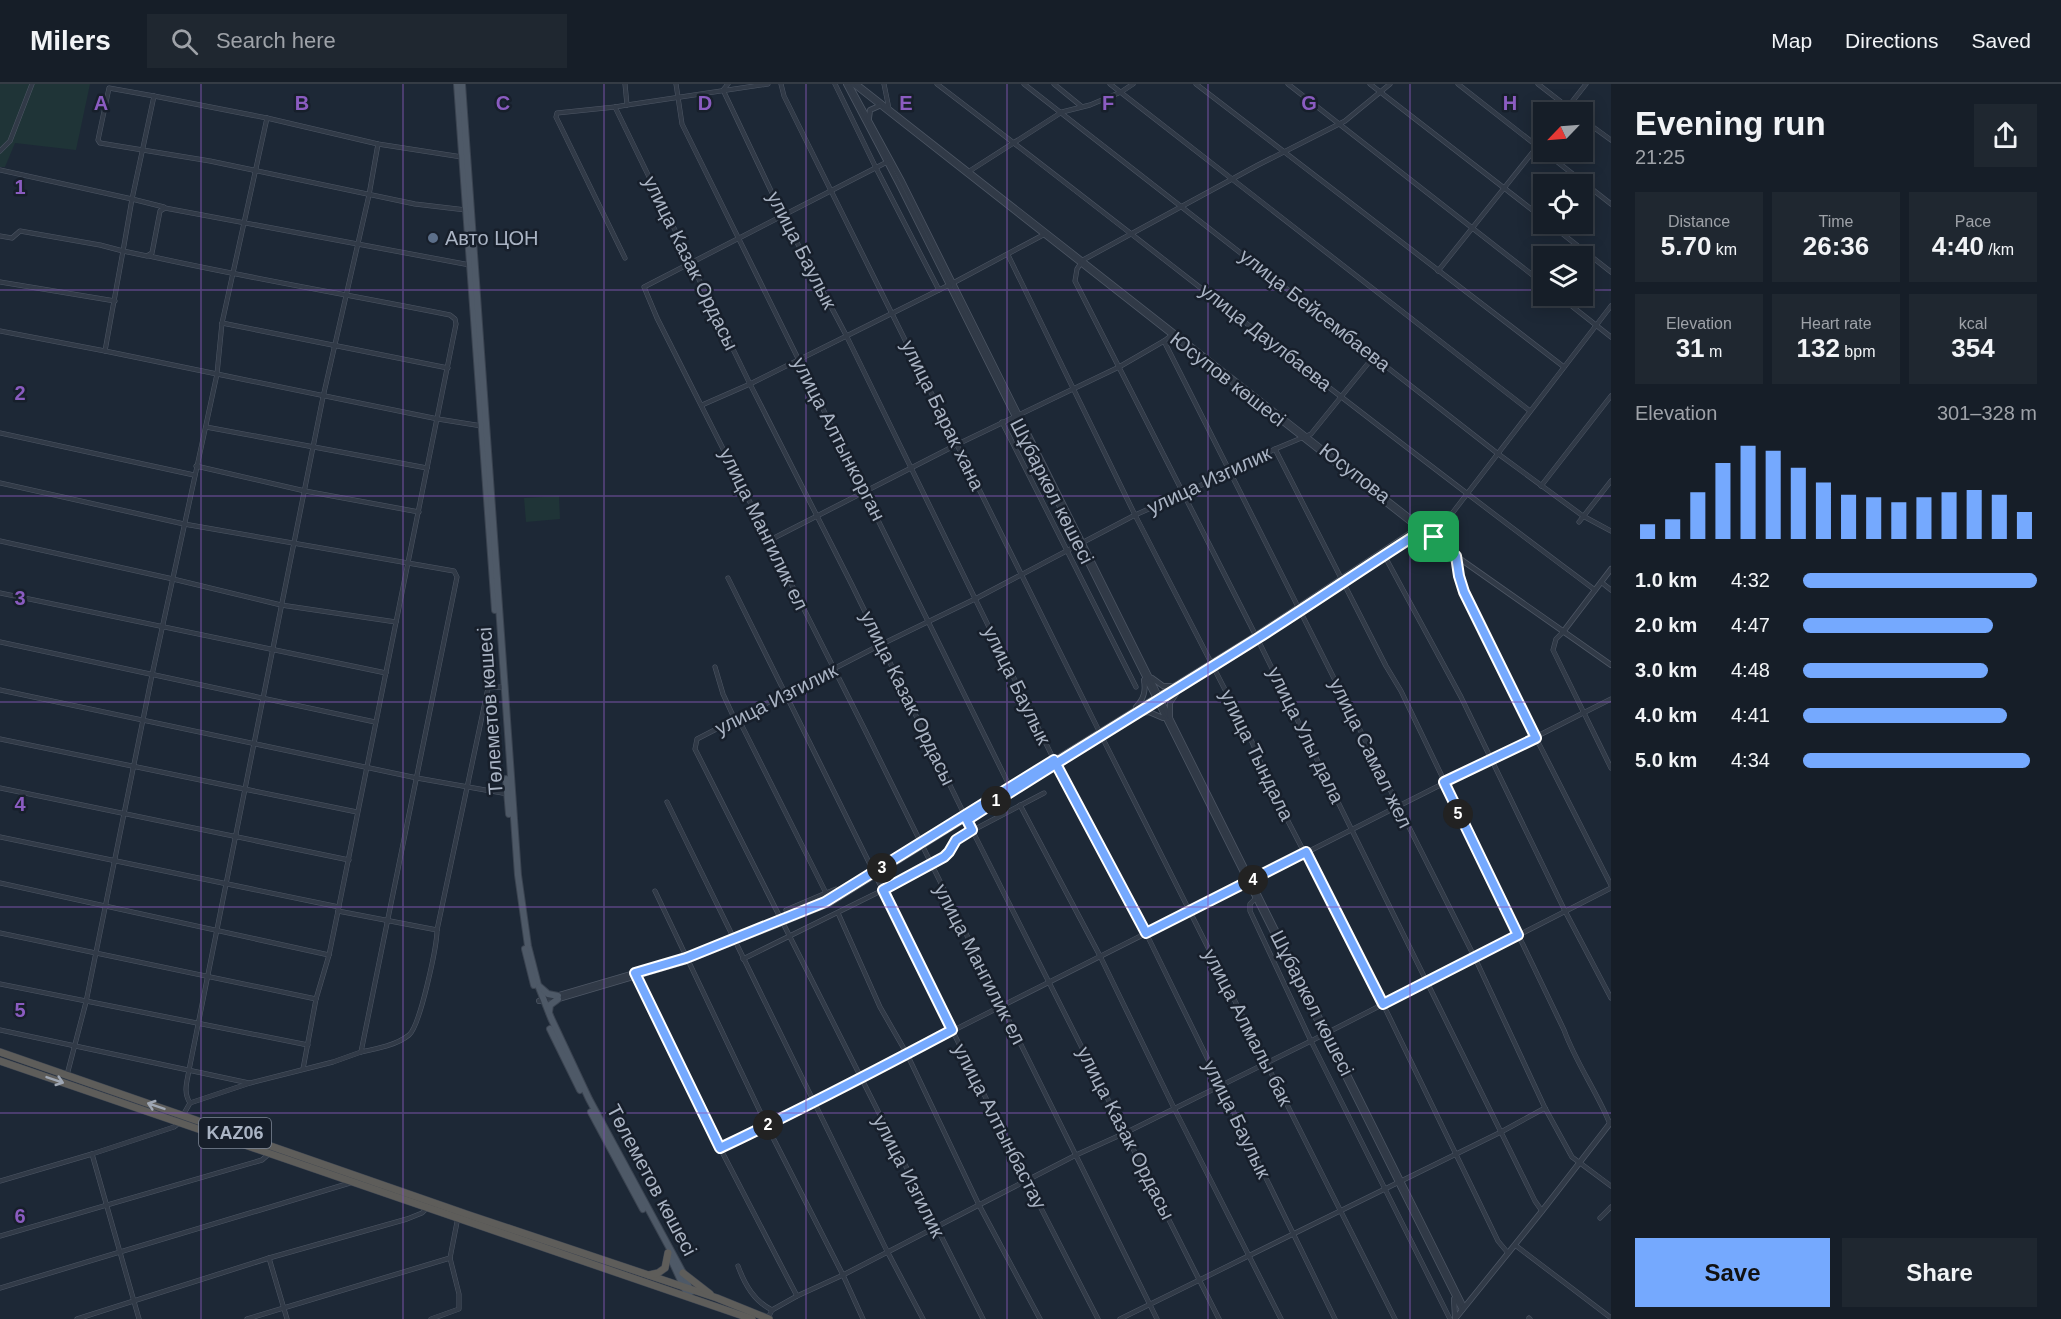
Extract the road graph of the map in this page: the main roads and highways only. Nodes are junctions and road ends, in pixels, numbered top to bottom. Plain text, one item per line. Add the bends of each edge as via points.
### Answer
1 (457, 84) edge
2 (462, 84) edge
3 (470, 265) junction
4 (476, 278) junction
5 (484, 426) junction
6 (510, 794) junction
7 (538, 985) junction
8 (542, 1002) junction
9 (550, 1018) junction
10 (0, 1052) edge
11 (0, 1060) edge
12 (182, 1119) junction
13 (459, 1215) junction
14 (668, 1253) junction
15 (683, 1273) junction
16 (647, 1276) junction
17 (689, 1293) junction
18 (717, 1298) junction
19 (752, 1319) edge
20 (768, 1319) edge

1 - 3 main road, Төлеметов көшесі
2 - 4 main road, Төлеметов көшесі
3 - 4 main road
3 - 5 main road, Төлеметов көшесі
4 - 5 main road, Төлеметов көшесі
5 - 6 main road, Төлеметов көшесі
5 - 6 main road, Төлеметов көшесі
6 - 7 main road, Төлеметов көшесі via 519,895
6 - 8 main road, Төлеметов көшесі via 518,912 529,966
7 - 8 main road, Төлеметов көшесі
7 - 9 main road via 558,997 550,1005
8 - 9 main road, Төлеметов көшесі
8 - 14 main road, Төлеметов көшесі via 567,1066
9 - 15 main road, Төлеметов көшесі
12 -> 10 highway, KАZ06
11 -> 12 highway, KАZ06
12 - 13 highway, KАZ06
12 - 13 highway, KАZ06 via 270,1153
13 - 16 highway, KАZ06
13 - 17 highway, KАZ06
14 - 16 highway via 665,1268
14 - 17 main road, Төлеметов көшесі
15 - 17 main road, Төлеметов көшесі
15 - 18 highway
16 - 17 highway, KАZ06
17 - 18 highway, KАZ06
17 - 19 highway, KАZ06
18 - 20 highway, KАZ06

